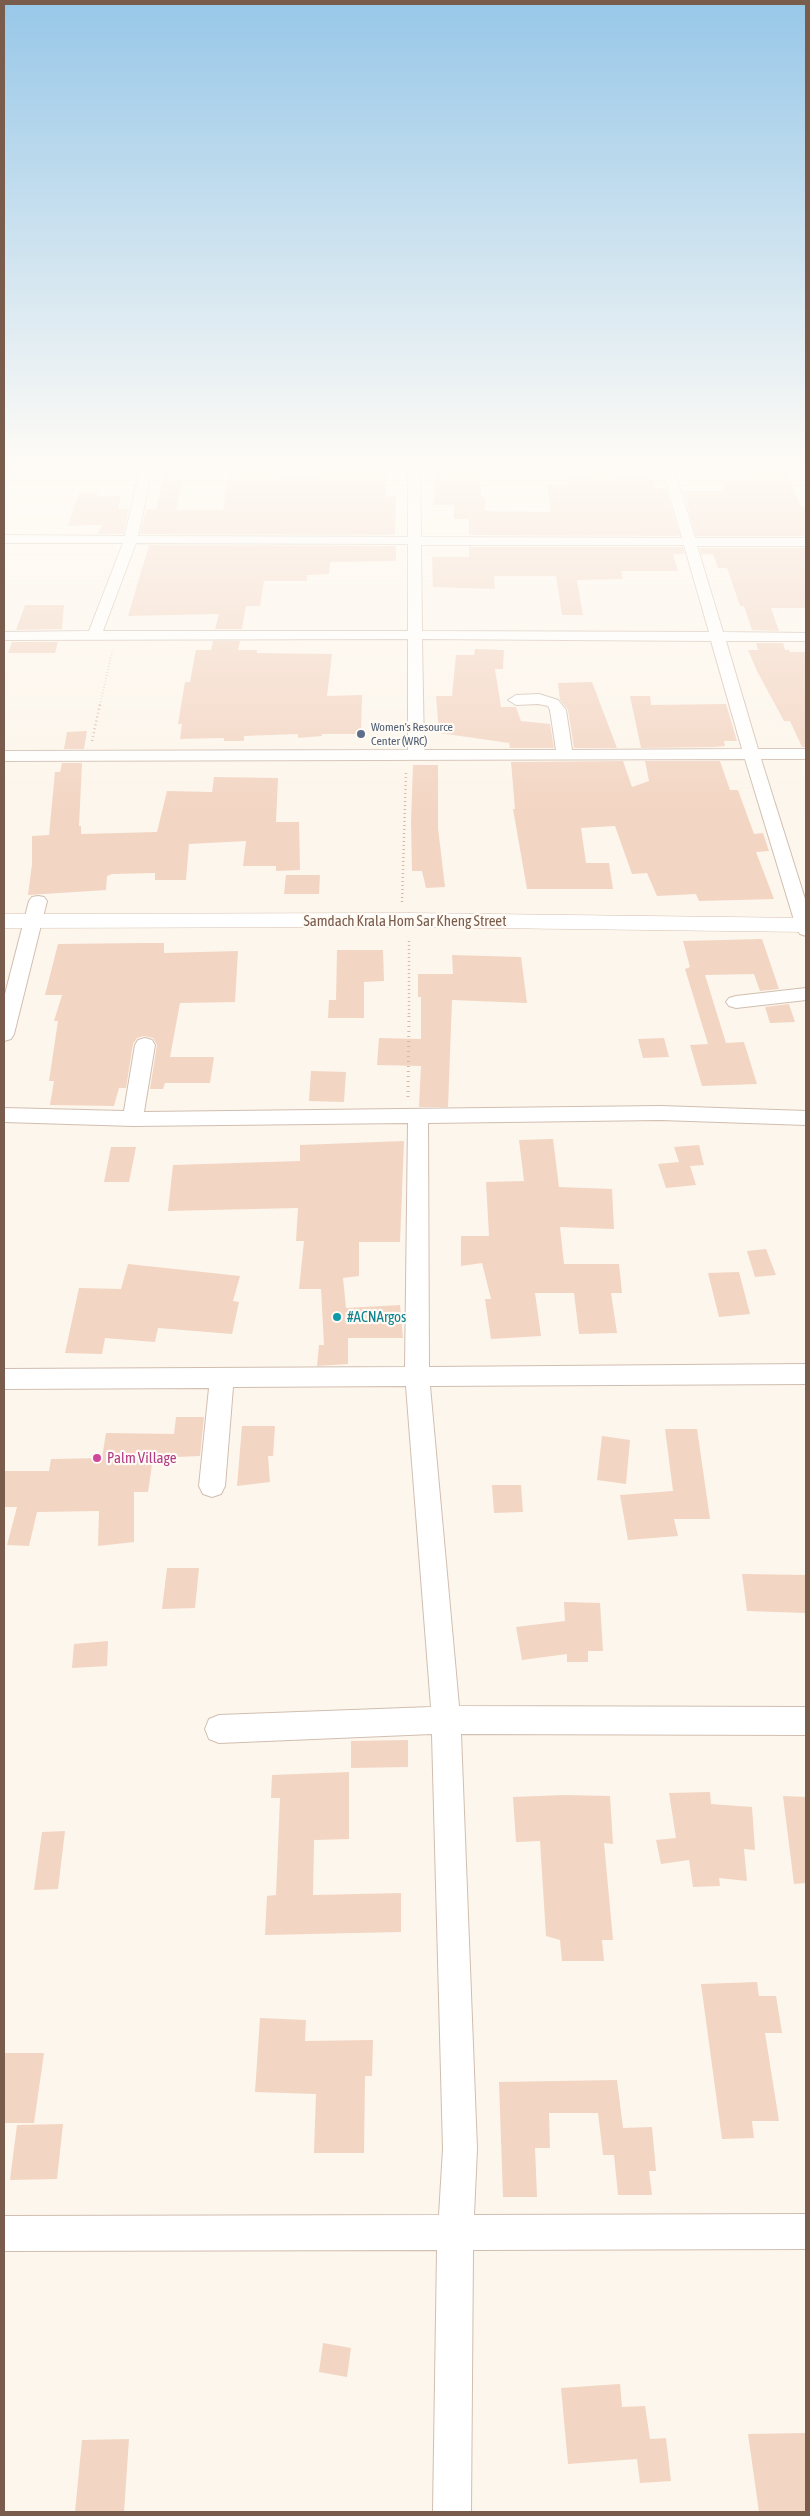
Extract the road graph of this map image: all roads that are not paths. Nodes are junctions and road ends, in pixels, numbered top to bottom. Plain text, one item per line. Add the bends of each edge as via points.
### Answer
1 (116, 577) edge
2 (414, 577) edge
3 (701, 577) edge
4 (416, 634) junction
5 (4, 636) edge
6 (718, 636) junction
7 (94, 637) junction
8 (806, 637) edge
9 (516, 700) dead end
10 (410, 754) junction
11 (565, 754) junction
12 (752, 754) junction
13 (806, 754) edge
14 (4, 756) edge
15 (4, 902) edge
16 (36, 911) junction
17 (804, 918) edge
18 (4, 921) edge
19 (806, 994) edge
20 (736, 1002) dead end
21 (4, 1034) edge
22 (145, 1045) dead end
23 (4, 1115) edge
24 (413, 1115) junction
25 (806, 1118) edge
26 (133, 1119) junction
27 (806, 1374) edge
28 (418, 1376) junction
29 (222, 1377) junction
30 (4, 1379) edge
31 (212, 1486) dead end
32 (446, 1720) junction
33 (806, 1722) edge
34 (219, 1729) dead end
35 (806, 2231) edge
36 (455, 2232) junction
37 (4, 2234) edge
38 (452, 2512) edge

1 - 7 street
2 - 4 street
3 - 6 street
4 - 6 street
4 - 7 street
4 - 10 street
5 - 7 street
6 - 8 street
6 - 12 street
9 - 11 street via 553,702 558,710
10 - 11 street
10 - 14 street
11 - 12 street
12 - 13 street
12 - 17 street
15 - 16 street, Samdach Krala Hom Sar Kheng Street
16 - 17 street, Samdach Krala Hom Sar Kheng Street via 405,911
16 - 18 street, Samdach Krala Hom Sar Kheng Street
16 - 21 street
19 - 20 street
22 - 26 street
23 - 26 street
24 - 25 street via 661,1113
24 - 26 street
24 - 28 street
27 - 28 street
28 - 29 street
28 - 32 street
29 - 30 street
29 - 31 street
32 - 33 street
32 - 34 street
32 - 36 street via 460,2148
35 - 36 street
36 - 37 street
36 - 38 street

